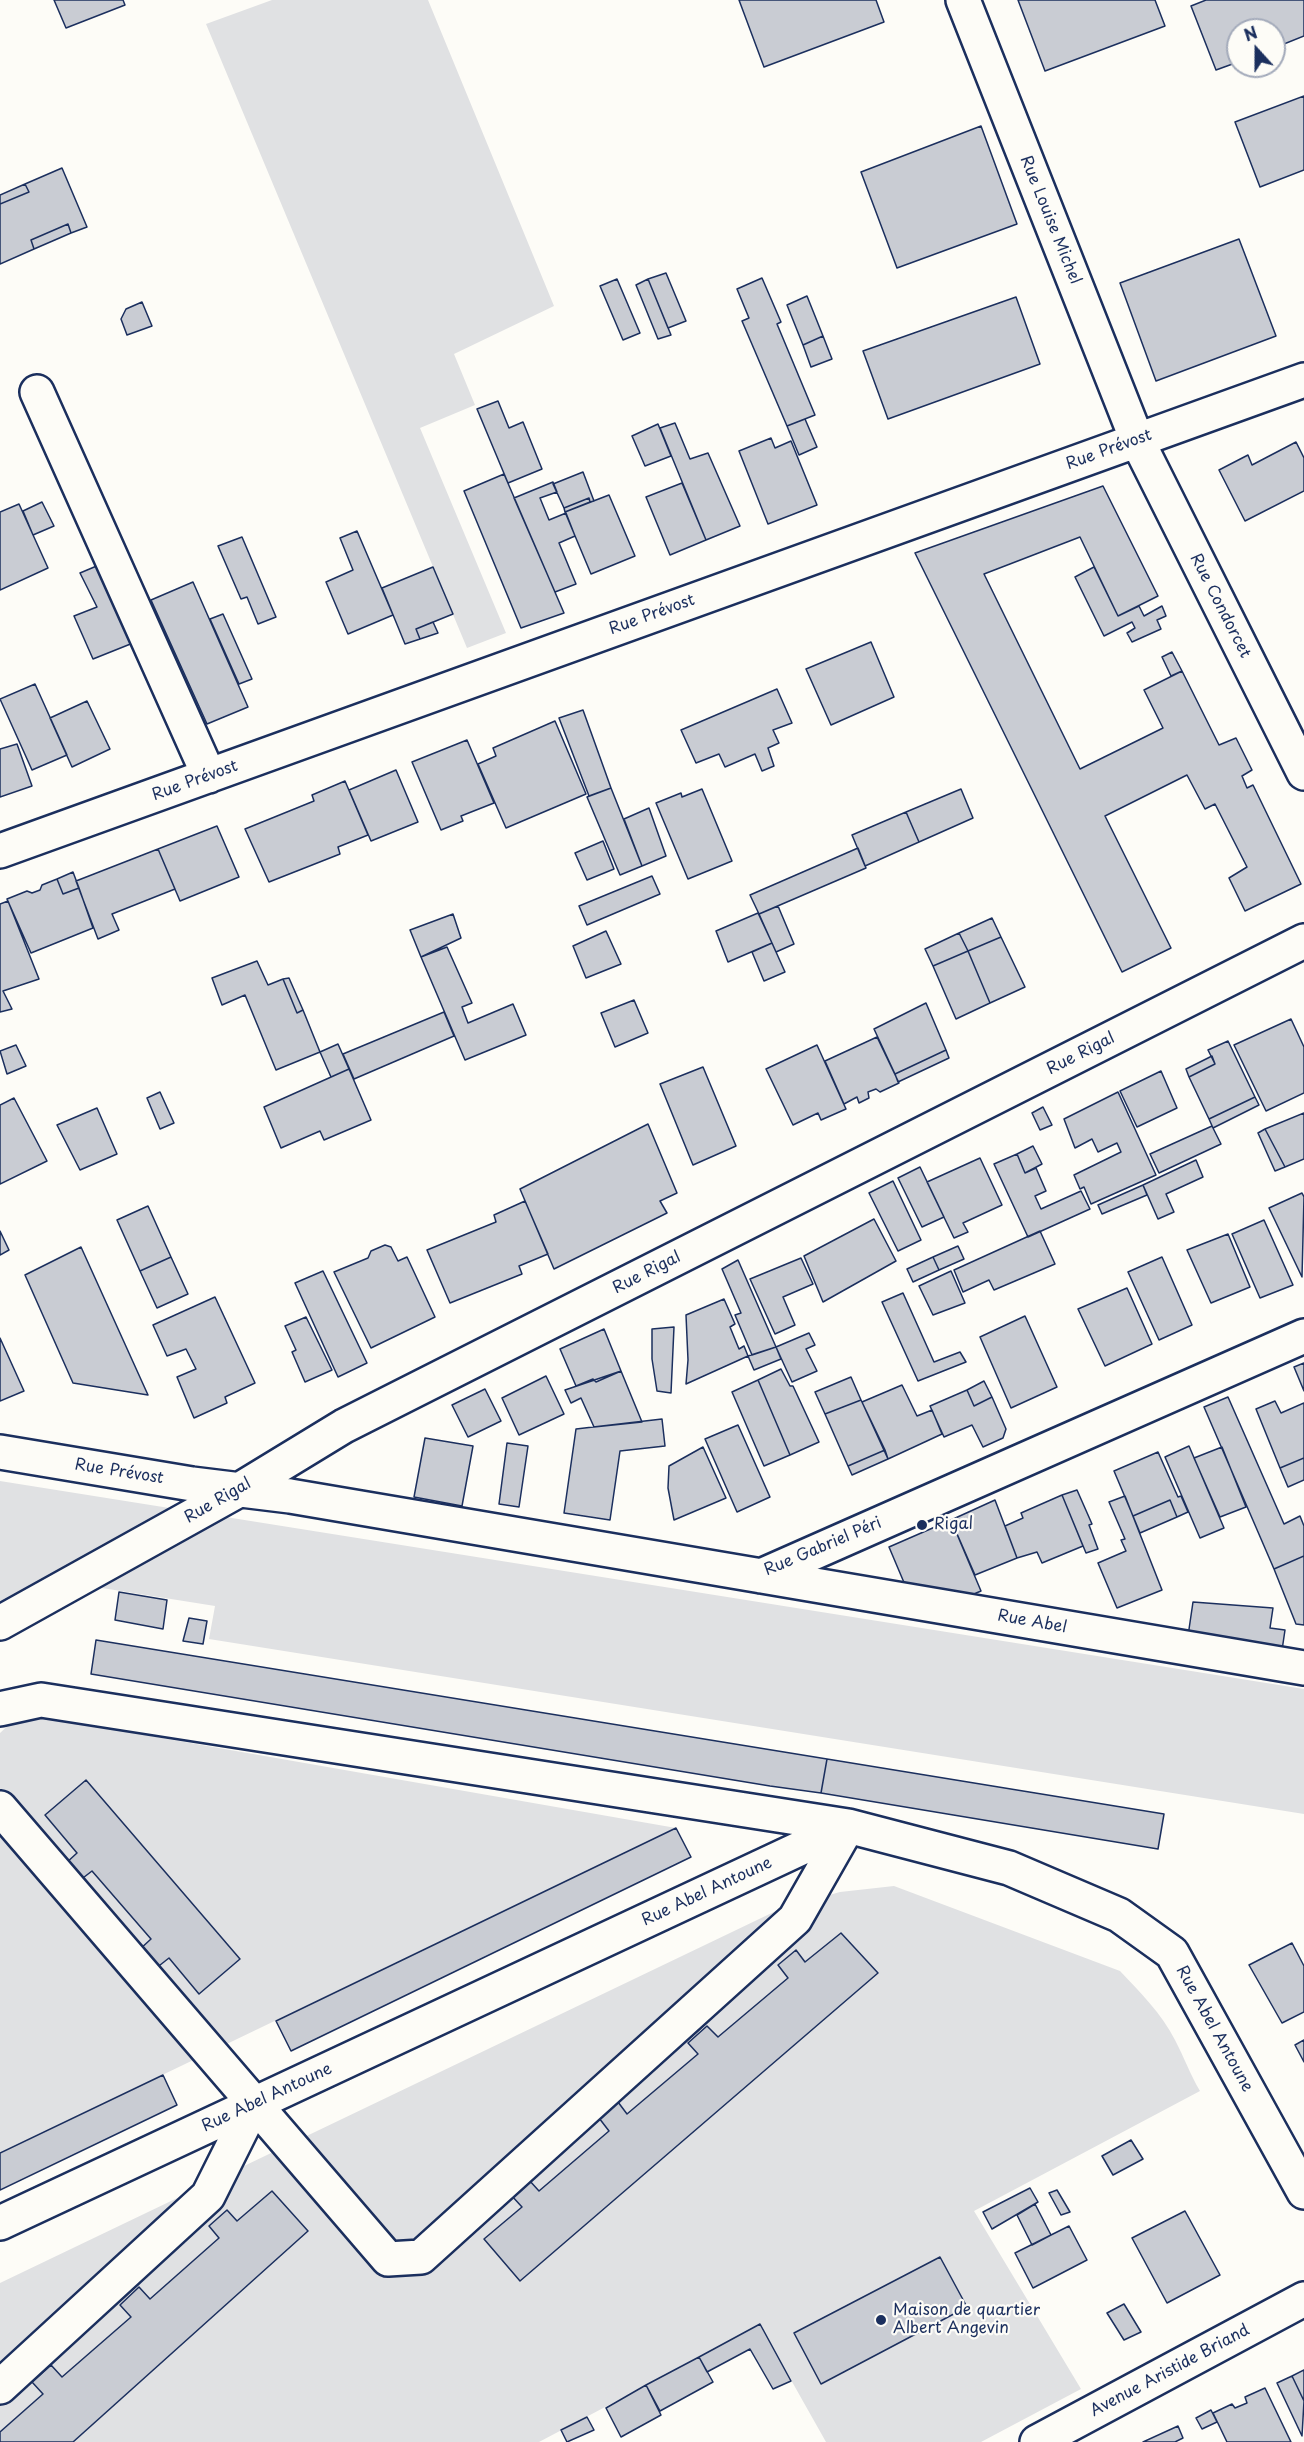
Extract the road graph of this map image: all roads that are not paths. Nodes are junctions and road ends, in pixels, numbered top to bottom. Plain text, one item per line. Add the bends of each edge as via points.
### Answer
1 (963, 0) edge
2 (1304, 380) edge
3 (38, 392) dead end
4 (1137, 440) junction
5 (1304, 773) edge
6 (209, 776) junction
7 (0, 851) edge
8 (1304, 941) edge
9 (1304, 1336) edge
10 (0, 1452) edge
11 (256, 1486) junction
12 (195, 1498) junction
13 (811, 1570) junction
14 (761, 1575) joint
15 (0, 1623) edge
16 (1304, 1668) edge
17 (0, 1709) edge
18 (0, 1808) edge
19 (848, 1826) junction
20 (254, 2104) junction
21 (1304, 2192) edge
22 (0, 2223) edge
23 (1304, 2300) edge
24 (0, 2387) edge
25 (1037, 2442) edge

1 - 4 street, Rue Louise Michel
2 - 4 street, Rue Prévost
3 - 6 street
4 - 5 street, Rue Condorcet
4 - 6 street, Rue Prévost
6 - 7 street, Rue Prévost
8 - 11 street, Rue Rigal via 344,1426
9 - 13 street, Rue Gabriel Péri
10 - 12 street, Rue Prévost
11 - 12 street, Rue Prévost
11 - 14 street, Rue Gabriel Péri
12 - 15 street, Rue Rigal
13 - 14 street, Rue Abel
13 - 16 street, Rue Abel
17 - 19 street via 41,1700
18 - 20 street
19 - 20 street, Rue Abel Antoune
19 - 20 street via 795,1919 421,2257 388,2259
19 - 21 street, Rue Abel Antoune via 1009,1868 1119,1915 1172,1953
20 - 22 street, Rue Abel Antoune
20 - 24 street via 208,2196
23 - 25 street, Avenue Aristide Briand

